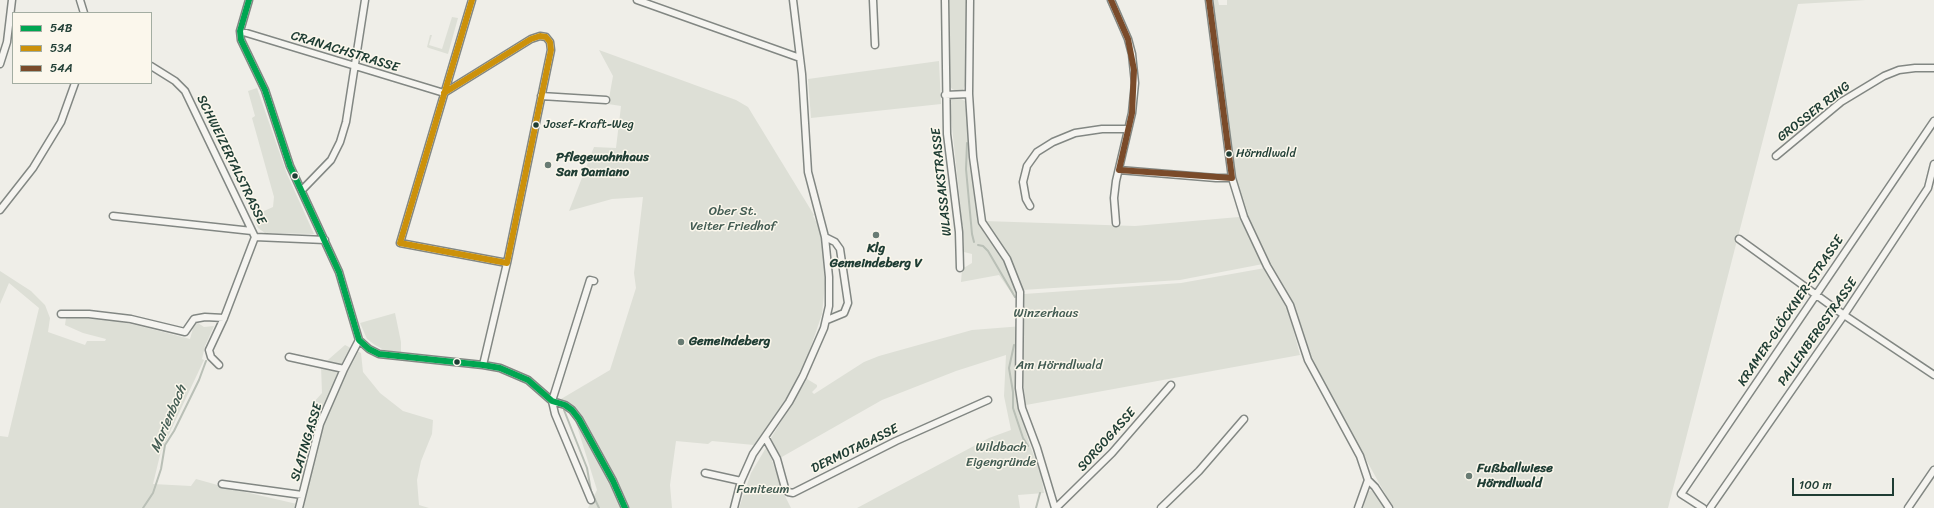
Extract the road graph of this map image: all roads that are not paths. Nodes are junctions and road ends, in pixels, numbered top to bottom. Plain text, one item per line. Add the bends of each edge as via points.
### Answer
1 (12, 0) edge
2 (80, 0) edge
3 (250, 0) edge
4 (365, 0) edge
5 (472, 0) edge
6 (637, 0) edge
7 (793, 0) edge
8 (873, 0) edge
9 (945, 0) edge
10 (970, 0) edge
11 (1111, 0) edge
12 (1209, 0) edge
13 (84, 12) edge
14 (240, 31) junction
15 (875, 45) dead end
16 (800, 58) junction
17 (0, 62) edge
18 (152, 67) edge
19 (354, 67) junction
20 (1934, 68) edge
21 (75, 84) edge
22 (444, 94) junction
23 (945, 94) junction
24 (970, 94) junction
25 (541, 96) junction
26 (606, 100) dead end
27 (1934, 121) edge
28 (1128, 129) junction
29 (1776, 156) dead end
30 (1934, 164) edge
31 (1119, 170) junction
32 (1232, 178) junction
33 (302, 190) junction
34 (1030, 206) dead end
35 (0, 210) edge
36 (113, 216) dead end
37 (1116, 223) dead end
38 (254, 234) junction
39 (825, 237) junction
40 (1739, 239) dead end
41 (325, 240) junction
42 (507, 264) junction
43 (960, 268) dead end
44 (594, 281) dead end
45 (1815, 294) junction
46 (61, 314) dead end
47 (1844, 315) junction
48 (224, 318) junction
49 (827, 320) junction
50 (360, 340) junction
51 (289, 357) dead end
52 (482, 365) junction
53 (219, 366) dead end
54 (344, 369) junction
55 (1934, 375) edge
56 (1171, 385) dead end
57 (988, 400) dead end
58 (552, 401) junction
59 (1244, 419) dead end
60 (765, 437) junction
61 (1934, 470) edge
62 (705, 473) dead end
63 (1368, 480) junction
64 (741, 481) junction
65 (222, 484) dead end
66 (302, 495) junction
67 (591, 500) dead end
68 (299, 508) edge
69 (625, 508) edge
70 (734, 508) edge
71 (1055, 508) edge
72 (1160, 508) edge
73 (1358, 508) edge
74 (1389, 508) edge
75 (1703, 508) edge
76 (1710, 508) edge
77 (1908, 508) edge

1 - 17 street via 7,42
2 - 13 street
3 - 14 street
4 - 19 street
5 - 22 street
6 - 16 street
7 - 16 street
8 - 15 street
9 - 23 street, WLASSAKSTRASSE
10 - 24 street
11 - 28 street via 1128,39 1134,70 1134,99
12 - 32 street
14 - 19 street, CRANACHSTRASSE
14 - 33 street via 241,40 265,90 290,166
16 - 39 street via 808,172
18 - 38 street, SCHWEIZERTALSTRASSE via 185,91
19 - 22 street, CRANACHSTRASSE
19 - 33 street via 346,122 340,142 330,160
20 - 29 street, GROSSER RING via 1899,70 1884,76 1841,102
21 - 35 street via 69,104 34,168
22 - 25 street via 531,39 540,36 546,37 550,42 551,50
22 - 42 street via 400,242
23 - 24 street
23 - 43 street, WLASSAKSTRASSE via 947,134 959,232
24 - 71 street via 973,157 982,222 1007,259 1020,292 1019,388 1022,408
25 - 26 street
25 - 42 street
27 - 45 street, KRAMER-GLÖCKNER-STRASSE
28 - 31 street
28 - 34 street via 1081,132 1053,142 1037,152 1027,166 1023,182
30 - 47 street, PALLENBERGSTRASSE via 1928,188
31 - 32 street
31 - 37 street via 1114,198
32 - 63 street via 1244,217 1267,266 1290,305 1308,360 1360,456
33 - 41 street
36 - 38 street
38 - 41 street
38 - 48 street, SCHWEIZERTALSTRASSE
39 - 49 street via 830,291
39 - 49 street via 835,242 840,249 848,303 844,313
40 - 45 street
41 - 50 street via 339,272
42 - 52 street
44 - 58 street via 590,280
45 - 47 street
45 - 75 street, KRAMER-GLÖCKNER-STRASSE via 1681,494
46 - 48 street via 131,319 186,332 194,319
47 - 55 street
47 - 76 street, PALLENBERGSTRASSE
48 - 53 street, SCHWEIZERTALSTRASSE via 209,350 211,357
49 - 60 street via 804,376
50 - 52 street via 379,354
50 - 54 street, SLATINGASSE
51 - 54 street
52 - 58 street via 516,374 537,387
54 - 66 street, SLATINGASSE via 320,424
56 - 71 street, SORGOGASSE via 1112,453
57 - 60 street, DERMOTAGASSE via 896,441 793,493 785,488 777,458
58 - 67 street
58 - 69 street via 563,405 579,419
59 - 72 street via 1200,471
60 - 64 street via 753,454
61 - 77 street
62 - 64 street
63 - 73 street
63 - 74 street
64 - 70 street
65 - 66 street
66 - 68 street, SLATINGASSE

